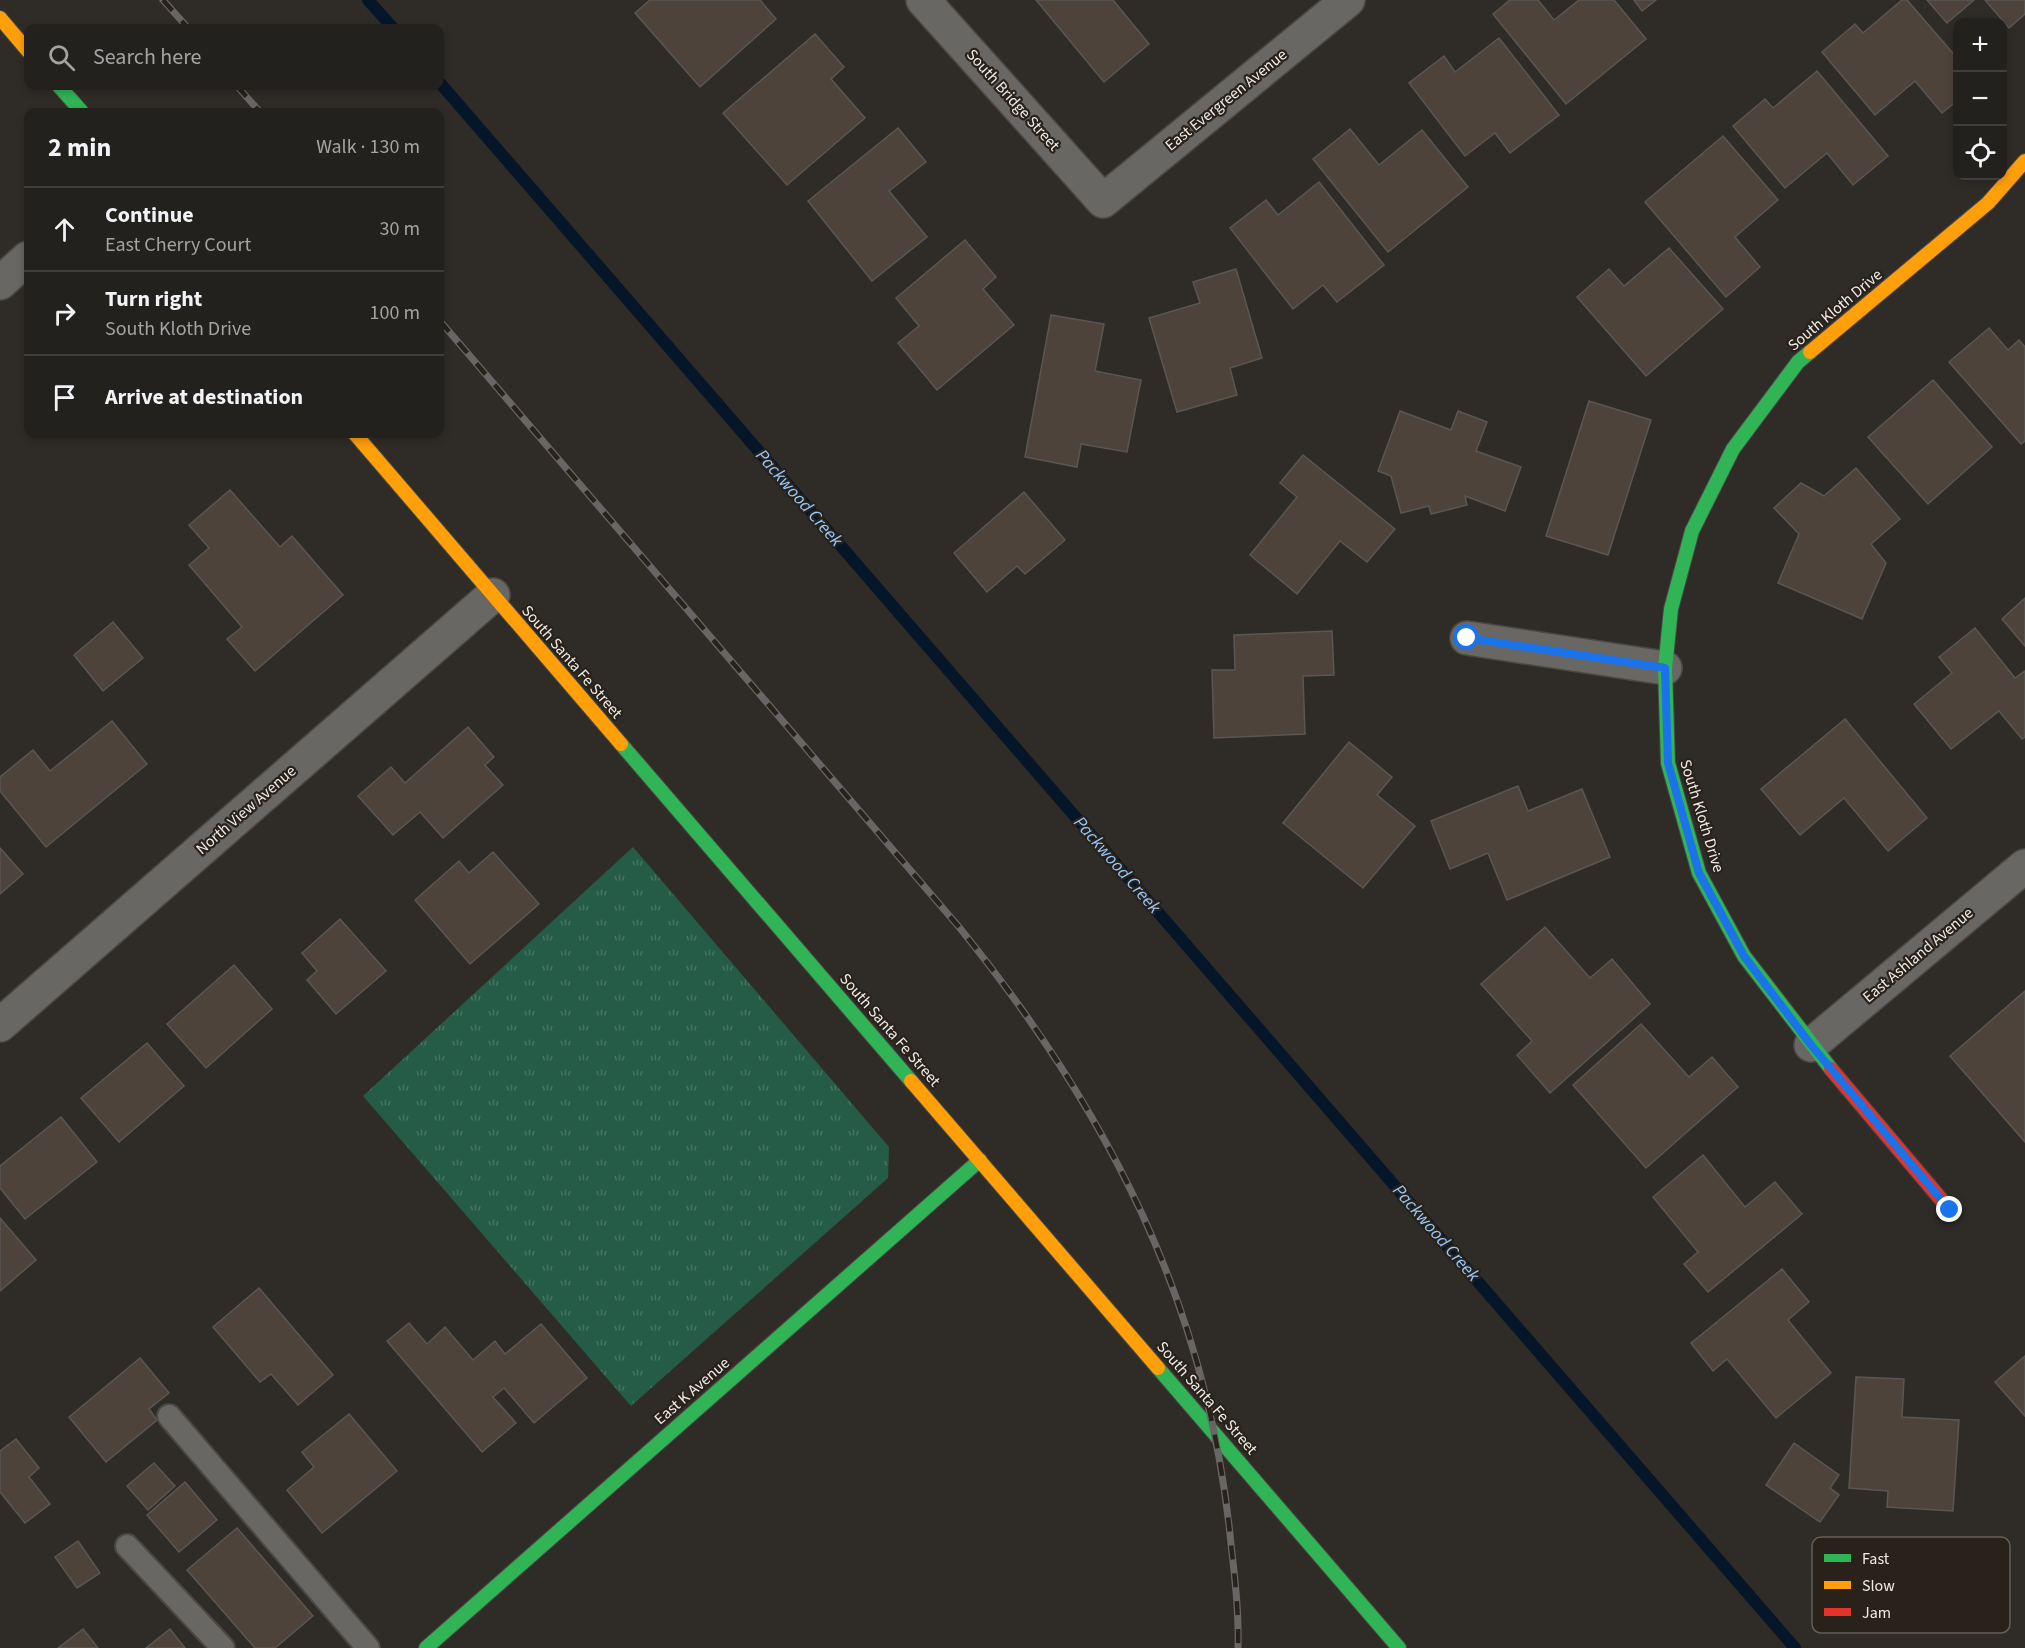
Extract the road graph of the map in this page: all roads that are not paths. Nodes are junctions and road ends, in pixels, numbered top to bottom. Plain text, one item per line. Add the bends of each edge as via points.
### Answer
1 (923, 0) edge
2 (1348, 0) edge
3 (0, 18) edge
4 (24, 46) edge
5 (63, 90) edge
6 (78, 108) edge
7 (2025, 161) edge
8 (1103, 201) joint
9 (24, 262) edge
10 (0, 284) edge
11 (358, 438) edge
12 (493, 596) junction
13 (1467, 638) dead end
14 (1665, 668) junction
15 (2025, 866) edge
16 (0, 1025) edge
17 (1811, 1045) junction
18 (980, 1160) junction
19 (1950, 1210) dead end
20 (169, 1416) dead end
21 (127, 1546) dead end
22 (223, 1648) edge
23 (368, 1648) edge
24 (426, 1648) edge
25 (1399, 1648) edge

1 - 8 street, South Bridge Street
2 - 8 street, East Evergreen Avenue
3 - 4 street
5 - 6 street
7 - 14 street, South Kloth Drive via 1988,203 1798,362 1733,449 1692,531 1671,609
9 - 10 street
11 - 12 street, South Santa Fe Street
12 - 16 street, North View Avenue
12 - 18 street, South Santa Fe Street
13 - 14 street
14 - 17 street, South Kloth Drive via 1668,763 1699,873 1744,956
15 - 17 street, East Ashland Avenue
17 - 19 street, South Kloth Drive
18 - 24 street, East K Avenue
18 - 25 street, South Santa Fe Street
20 - 23 lane
21 - 22 lane

